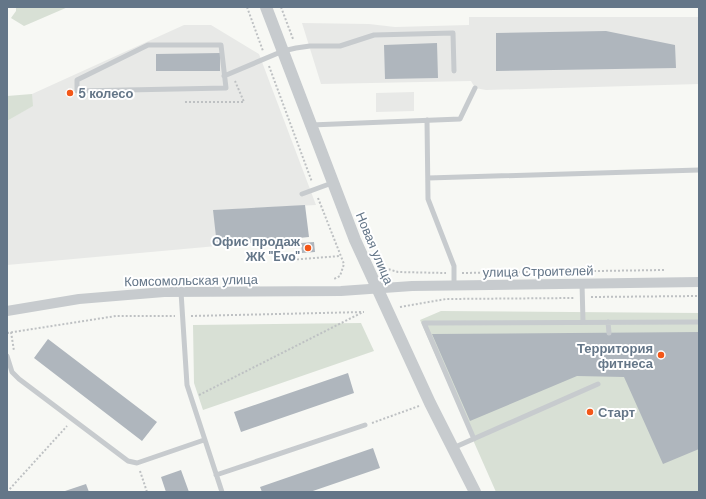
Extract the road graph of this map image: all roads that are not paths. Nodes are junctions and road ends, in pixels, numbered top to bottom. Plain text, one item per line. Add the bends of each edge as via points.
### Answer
1 (266, 7) edge
2 (283, 51) junction
3 (454, 71) dead end
4 (224, 76) junction
5 (475, 88) dead end
6 (426, 120) junction
7 (310, 125) junction
8 (699, 170) edge
9 (428, 178) junction
10 (332, 183) junction
11 (302, 194) dead end
12 (699, 282) edge
13 (582, 283) junction
14 (454, 285) junction
15 (377, 289) junction
16 (181, 292) junction
17 (7, 311) edge
18 (583, 322) junction
19 (608, 322) junction
20 (699, 322) edge
21 (609, 333) dead end
22 (7, 356) edge
23 (598, 384) dead end
24 (365, 425) dead end
25 (474, 439) junction
26 (204, 440) junction
27 (453, 448) junction
28 (216, 475) junction
29 (222, 492) edge
30 (475, 492) edge

1 - 2 street, Новая улица
2 - 3 lane via 310,46 340,46 374,35 453,33
2 - 4 lane
2 - 7 street, Новая улица
4 - 4 lane via 226,88 78,91 77,80 148,46 220,45
5 - 6 lane via 460,119
6 - 7 lane
6 - 9 lane
7 - 10 street, Новая улица
8 - 9 lane
9 - 14 lane via 428,199 454,266
10 - 11 lane
10 - 15 street, Новая улица
12 - 13 street, улица Строителей
13 - 14 street, улица Строителей
13 - 18 lane
14 - 15 street, улица Строителей
15 - 16 street, Комсомольская улица
15 - 27 street, Новая улица
16 - 17 street, Комсомольская улица via 110,296
16 - 26 lane via 185,369 190,399
18 - 19 lane
18 - 25 lane via 424,323
19 - 20 lane
19 - 21 lane
22 - 26 lane via 12,372 19,379 128,461 137,463
23 - 25 lane
24 - 28 lane
25 - 27 lane
26 - 28 lane
27 - 30 street, Новая улица
28 - 29 lane

